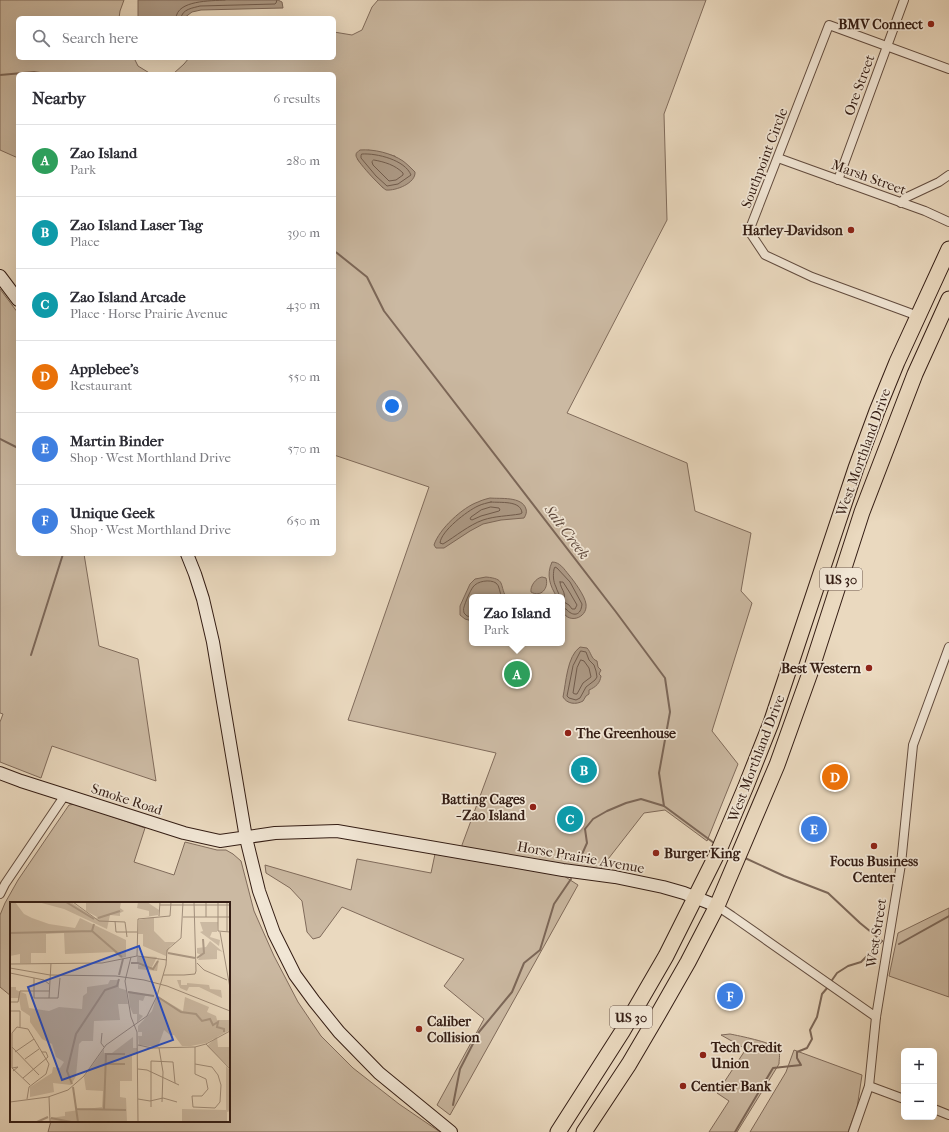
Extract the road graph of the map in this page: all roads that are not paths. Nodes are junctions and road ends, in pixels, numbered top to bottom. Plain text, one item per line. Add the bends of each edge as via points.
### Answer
1 (904, 0) edge
2 (887, 46) junction
3 (949, 69) edge
4 (778, 158) junction
5 (949, 175) edge
6 (838, 180) junction
7 (901, 203) junction
8 (949, 222) edge
9 (949, 249) edge
10 (0, 276) edge
11 (16, 297) edge
12 (949, 299) edge
13 (918, 316) junction
14 (188, 556) edge
15 (949, 647) edge
16 (0, 773) edge
17 (66, 795) junction
18 (246, 838) junction
19 (0, 894) edge
20 (696, 897) junction
21 (717, 906) junction
22 (876, 1018) junction
23 (869, 1086) junction
24 (901, 1097) edge
25 (937, 1110) edge
26 (949, 1115) edge
27 (451, 1132) edge
28 (558, 1132) edge
29 (584, 1132) edge
30 (853, 1132) edge

1 - 2 street, Ore Street
2 - 3 street
2 - 4 street, Southpoint Circle via 829,25
2 - 6 street, Ore Street
4 - 6 street, Marsh Street
4 - 13 street, Southpoint Circle via 750,232 765,255 812,277
5 - 7 street via 905,198
6 - 7 street, Marsh Street
7 - 8 street, Marsh Street
9 - 13 highway, West Morthland Drive / US 30
10 - 11 street
12 - 21 highway, West Morthland Drive / US 30 via 915,374 862,512 777,765
13 - 20 highway, West Morthland Drive / US 30 via 897,362 856,468 771,723 719,850
14 - 18 street via 203,600 212,642
15 - 22 street, West Street via 913,745 901,864
16 - 17 street, Smoke Road
17 - 18 street, Smoke Road via 184,833 220,841
17 - 19 street
18 - 20 street, Horse Prairie Avenue via 275,833 338,831 615,877 664,887
18 - 27 street via 259,891 274,933 296,975 314,1001 379,1073
20 - 21 street, Horse Prairie Avenue
20 - 28 highway, West Morthland Drive / US 30 via 666,956 622,1032
21 - 22 street, Horse Prairie Avenue
21 - 29 highway, West Morthland Drive / US 30 via 640,1044
22 - 23 street, West Street
23 - 24 street
23 - 30 street, West Street
25 - 26 street

